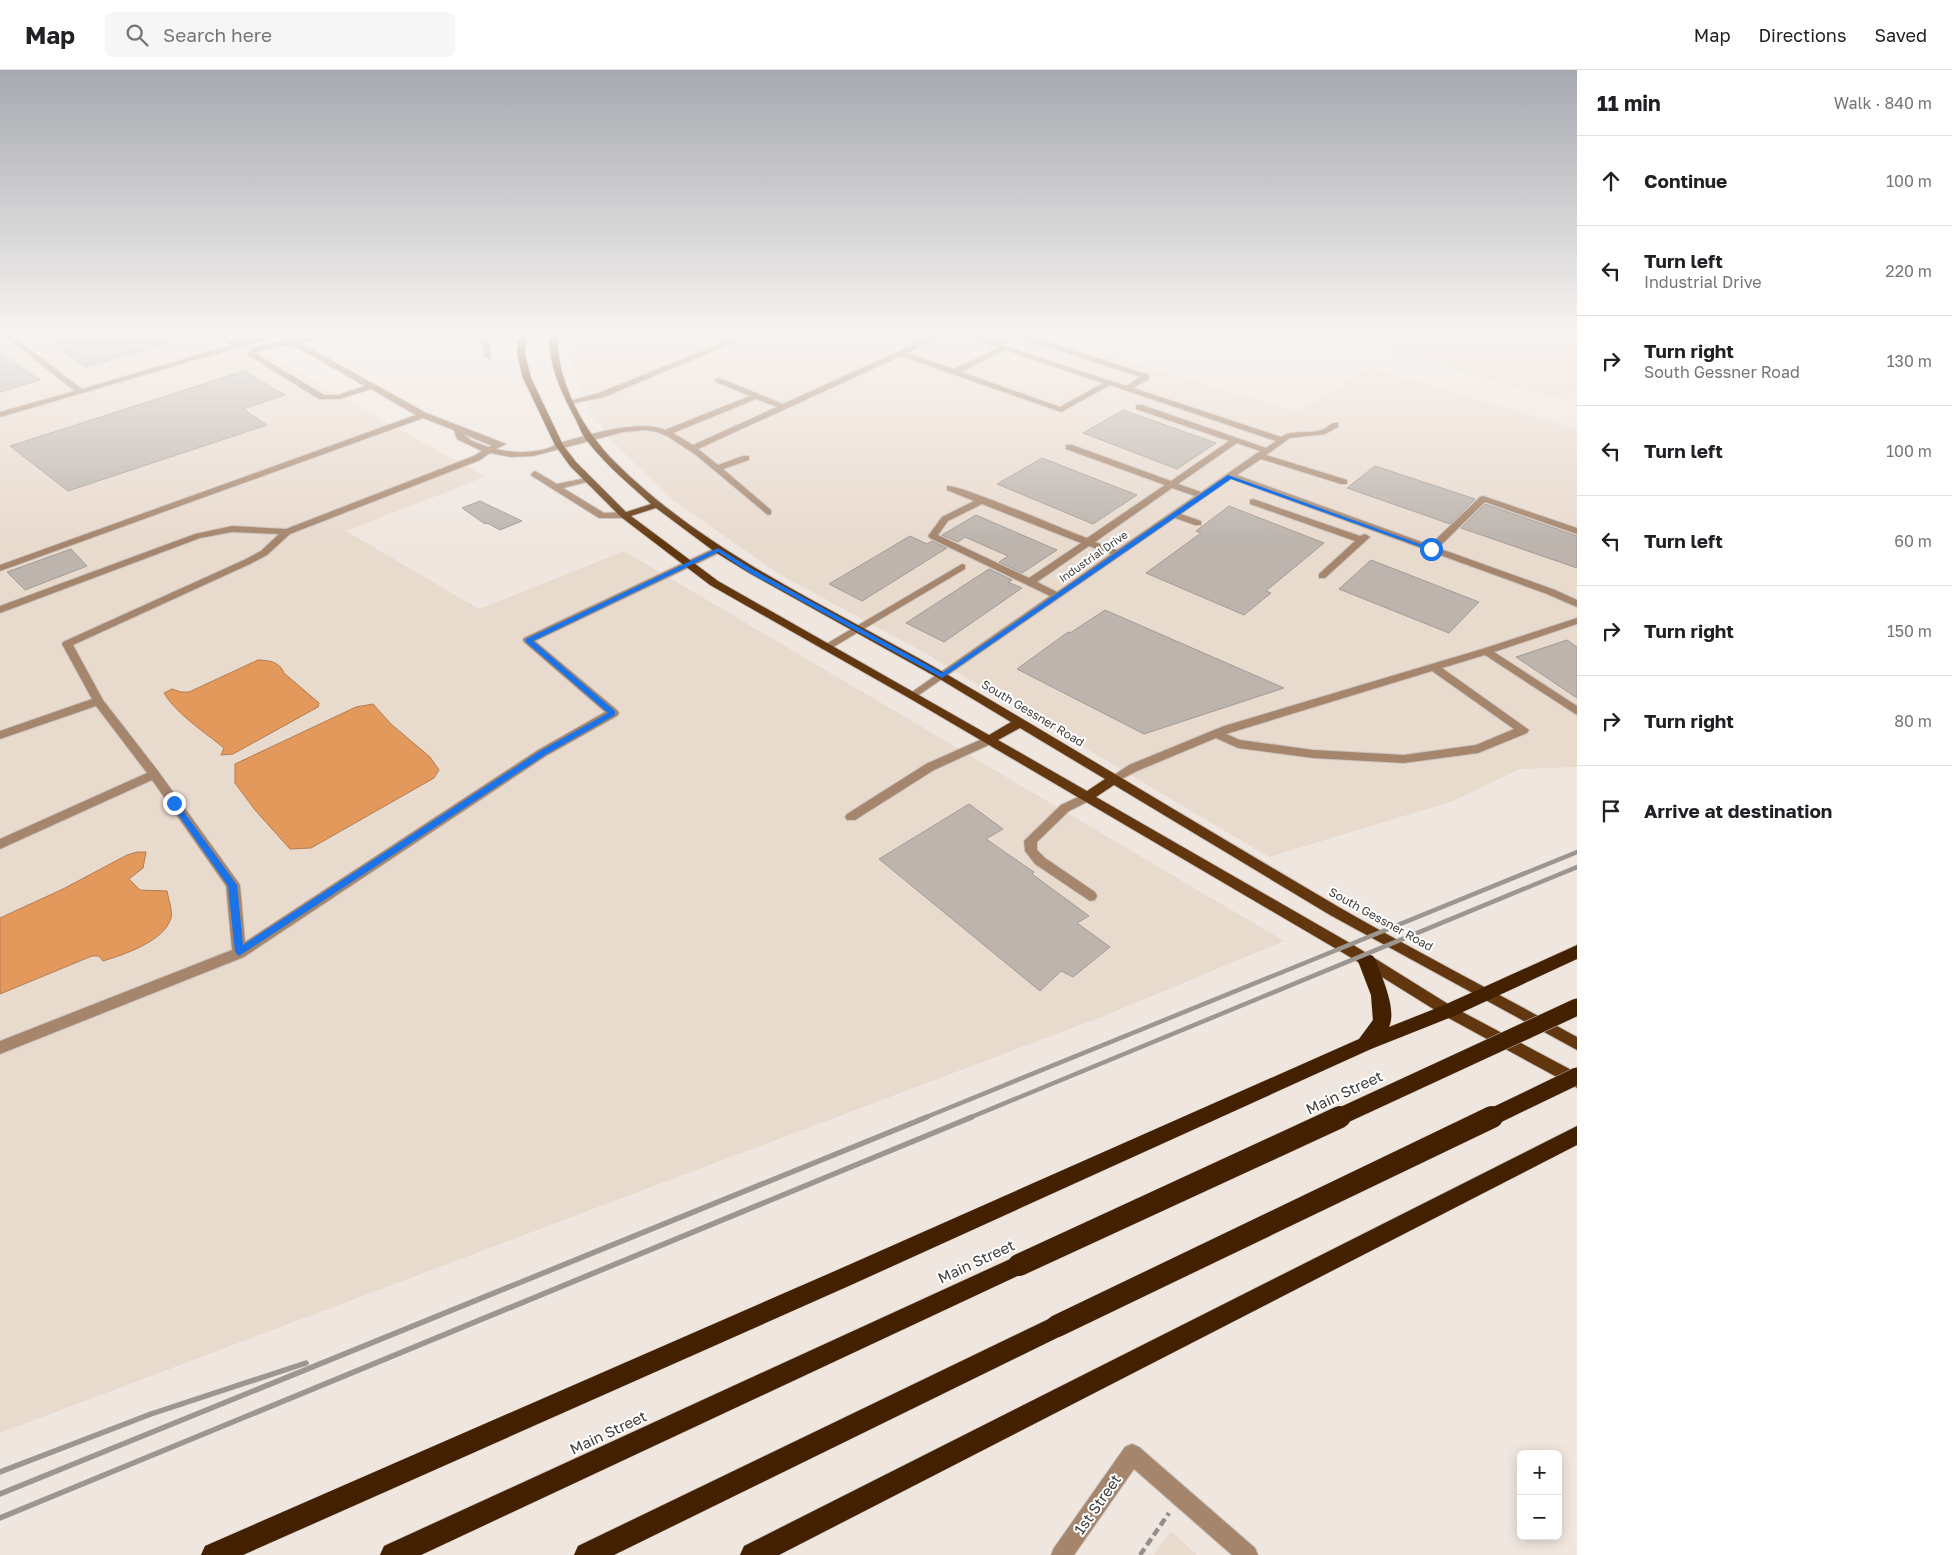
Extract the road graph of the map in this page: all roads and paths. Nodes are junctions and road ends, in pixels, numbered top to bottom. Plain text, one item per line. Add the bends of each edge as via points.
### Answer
1 (41, 403) edge
2 (402, 403) edge
3 (539, 403) edge
4 (571, 403) edge
5 (738, 403) edge
6 (772, 403) edge
7 (793, 403) edge
8 (1042, 403) edge
9 (1073, 403) edge
10 (1172, 403) edge
11 (1139, 407) dead end
12 (783, 408) junction
13 (422, 415) junction
14 (0, 416) edge
15 (1335, 425) dead end
16 (458, 430) junction
17 (667, 432) junction
18 (590, 438) junction
19 (1285, 438) junction
20 (1236, 440) junction
21 (498, 444) junction
22 (559, 445) junction
23 (1070, 447) dead end
24 (692, 449) junction
25 (488, 451) junction
26 (1263, 453) junction
27 (746, 458) dead end
28 (716, 469) junction
29 (535, 474) dead end
30 (1230, 476) junction
31 (588, 479) junction
32 (1344, 482) dead end
33 (1172, 484) junction
34 (556, 487) junction
35 (950, 488) dead end
36 (1203, 496) junction
37 (982, 500) junction
38 (1253, 502) dead end
39 (657, 505) junction
40 (768, 512) dead end
41 (624, 515) junction
42 (1175, 515) junction
43 (1198, 523) dead end
44 (1374, 528) junction
45 (287, 532) junction
46 (1577, 532) edge
47 (1361, 540) junction
48 (1088, 542) junction
49 (1431, 549) junction
50 (718, 550) junction
51 (1118, 554) junction
52 (688, 564) junction
53 (962, 567) dead end
54 (0, 568) edge
55 (1322, 576) dead end
56 (1030, 582) junction
57 (1058, 596) junction
58 (1577, 604) edge
59 (0, 610) edge
60 (1577, 621) edge
61 (856, 630) junction
62 (826, 647) junction
63 (1486, 651) junction
64 (1433, 667) junction
65 (942, 676) junction
66 (913, 696) junction
67 (98, 701) junction
68 (1577, 710) edge
69 (1019, 722) junction
70 (1216, 734) junction
71 (0, 735) edge
72 (989, 740) junction
73 (154, 774) junction
74 (1114, 779) junction
75 (1087, 797) junction
76 (851, 817) dead end
77 (0, 844) edge
78 (1090, 896) dead end
79 (239, 952) junction
80 (1577, 952) edge
81 (1367, 961) junction
82 (1484, 993) junction
83 (1577, 1007) edge
84 (1448, 1011) junction
85 (1365, 1044) junction
86 (1577, 1044) edge
87 (0, 1048) edge
88 (1577, 1076) edge
89 (1577, 1082) edge
90 (1577, 1135) edge
91 (1175, 1518) dead end
92 (214, 1555) edge
93 (393, 1555) edge
94 (587, 1555) edge
95 (752, 1555) edge
96 (1061, 1555) edge
97 (1140, 1555) edge
98 (1248, 1555) edge

1 - 14 street
2 - 13 street
3 - 22 main road
4 - 18 main road, South Gessner Road
5 - 17 street
6 - 12 street
7 - 12 street
8 - 9 street via 1061,410
10 - 19 street
11 - 20 street
12 - 24 street
13 - 16 street
13 - 54 street
15 - 19 street via 1325,432
16 - 21 street
16 - 25 street via 460,437
17 - 18 street via 630,429
17 - 24 street
18 - 22 street
18 - 39 main road, South Gessner Road via 613,465
19 - 26 street, Industrial Drive
20 - 26 street
20 - 33 street
21 - 22 street
21 - 25 street
22 - 25 street via 526,454
22 - 31 main road
23 - 33 street
24 - 28 street
25 - 45 street
26 - 30 street, Industrial Drive
26 - 32 street
27 - 28 street
28 - 40 street
29 - 34 street
30 - 36 street, Industrial Drive
30 - 44 street
31 - 34 street
31 - 41 main road
33 - 36 street
33 - 48 street
34 - 41 street via 602,516
35 - 37 street
36 - 42 street, Industrial Drive
37 - 48 street
37 - 56 street via 945,519 933,536
38 - 47 street
39 - 41 main road
39 - 50 main road, South Gessner Road
41 - 52 main road
42 - 43 street
42 - 51 street, Industrial Drive
44 - 47 street
44 - 49 street
45 - 59 street via 232,529 198,536
45 - 67 street via 264,553 67,644
46 - 49 street via 1483,499
47 - 55 street
48 - 51 street
48 - 56 street
49 - 58 street
50 - 52 street
50 - 61 main road, South Gessner Road
51 - 57 street, Industrial Drive
52 - 62 main road via 714,583
52 - 79 street via 528,640 613,713 542,753
53 - 61 street
56 - 57 street
57 - 65 street, Industrial Drive
60 - 63 street
61 - 62 street
61 - 65 main road, South Gessner Road
62 - 66 main road
63 - 64 street
63 - 68 street
64 - 70 street
64 - 70 street via 1523,730 1478,749 1404,759 1313,754 1238,744
65 - 66 street, Industrial Drive
65 - 69 main road, South Gessner Road
66 - 72 main road
67 - 71 street
67 - 73 street
69 - 72 main road
69 - 74 main road, South Gessner Road
70 - 74 street
72 - 75 main road
72 - 76 street via 930,767
73 - 77 street
73 - 79 street via 233,885
74 - 75 main road
74 - 82 main road, South Gessner Road via 1335,912
75 - 78 street via 1065,808 1030,841 1031,851 1040,861
75 - 81 main road
79 - 87 street
80 - 82 highway
81 - 84 main road
81 - 85 highway via 1380,995 1382,1022
82 - 84 highway
82 - 86 main road, South Gessner Road
83 - 93 highway, Main Street, bridge
84 - 85 highway
84 - 89 main road
85 - 92 highway
88 - 94 highway, bridge
90 - 95 highway
91 - 97 path via 1168,1512
96 - 98 street, 1st Street via 1132,1454

